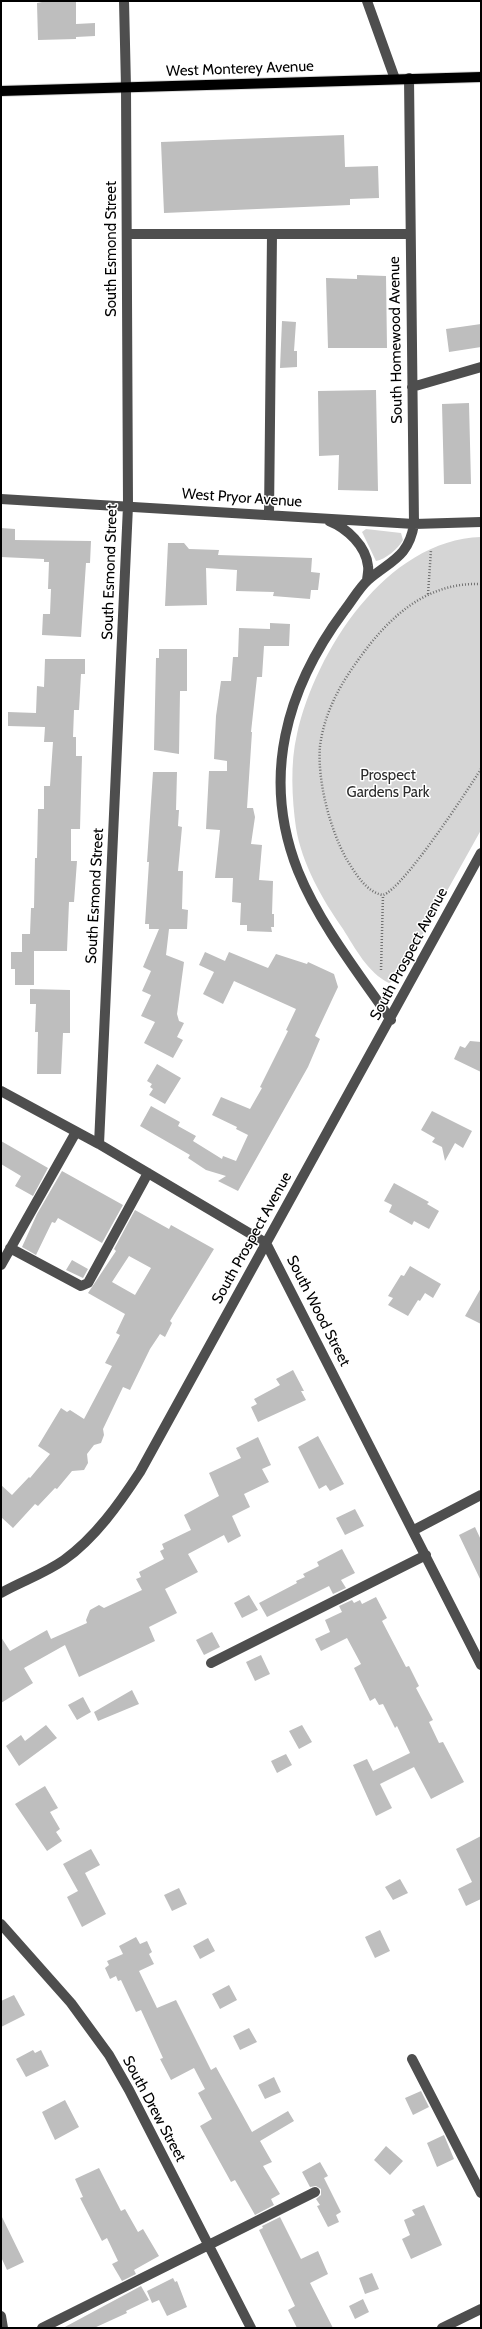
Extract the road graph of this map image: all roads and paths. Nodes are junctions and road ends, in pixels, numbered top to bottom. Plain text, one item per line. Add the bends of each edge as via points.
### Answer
1 (124, 1) edge
2 (367, 1) edge
3 (481, 77) edge
4 (395, 78) junction
5 (409, 78) junction
6 (126, 87) junction
7 (1, 91) edge
8 (127, 234) junction
9 (272, 234) junction
10 (410, 234) junction
11 (481, 367) edge
12 (412, 387) junction
13 (1, 499) edge
14 (128, 506) junction
15 (269, 515) junction
16 (320, 518) junction
17 (481, 522) edge
18 (414, 524) junction
19 (431, 550) dead end
20 (367, 581) junction
21 (481, 584) edge
22 (428, 594) junction
23 (481, 769) edge
24 (481, 853) edge
25 (383, 895) junction
26 (381, 970) dead end
27 (391, 1020) junction
28 (1, 1091) edge
29 (76, 1132) junction
30 (100, 1144) junction
31 (148, 1173) junction
32 (266, 1243) junction
33 (4, 1256) edge
34 (481, 1495) edge
35 (414, 1530) junction
36 (426, 1555) junction
37 (1, 1593) edge
38 (211, 1663) dead end
39 (481, 1665) edge
40 (1, 1924) edge
41 (412, 2058) dead end
42 (315, 2192) dead end
43 (481, 2194) edge
44 (208, 2245) junction
45 (481, 2309) edge
46 (1, 2316) edge
47 (3, 2328) edge
48 (42, 2328) edge
49 (251, 2328) edge
50 (442, 2328) edge

1 - 6 street, South Esmond Street
2 - 4 street
3 - 5 main road, West Monterey Avenue
4 - 5 main road, West Monterey Avenue
4 - 6 main road, West Monterey Avenue
5 - 10 street, South Homewood Avenue
6 - 7 main road, West Monterey Avenue
6 - 8 street, South Esmond Street
8 - 9 street
8 - 14 street, South Esmond Street
9 - 10 street
9 - 15 street
10 - 12 street, South Homewood Avenue
11 - 12 street
12 - 18 street, South Homewood Avenue
13 - 14 street, West Pryor Avenue
14 - 15 street, West Pryor Avenue
14 - 30 street, South Esmond Street
15 - 16 street, West Pryor Avenue
16 - 18 street, West Pryor Avenue
16 - 20 street via 339,525 357,541 368,566
17 - 18 street, West Pryor Avenue
18 - 20 street, South Homewood Avenue via 412,539 403,552
19 - 22 path
20 - 27 street, South Homewood Avenue via 312,659 297,693 285,730 281,763 281,800 298,871 313,903
21 - 22 path
22 - 25 path via 395,615 370,643 334,698 327,714 320,746 323,789 336,837 362,881 369,889
23 - 25 path via 427,847 399,882
24 - 27 street, South Prospect Avenue
25 - 26 path
27 - 32 street, South Prospect Avenue
28 - 29 street
29 - 30 street
29 - 33 street
30 - 31 street
31 - 32 street
31 - 33 street via 88,1283 76,1286
32 - 35 street, South Wood Street
32 - 37 street, South Prospect Avenue via 140,1472 123,1498 82,1544 64,1560
34 - 35 street
35 - 36 street, South Wood Street
36 - 38 street
36 - 39 street, South Wood Street
40 - 44 street, South Drew Street via 70,2003 109,2055
41 - 43 street
42 - 44 street
44 - 48 street
44 - 49 street, South Drew Street
45 - 50 street
46 - 47 street

